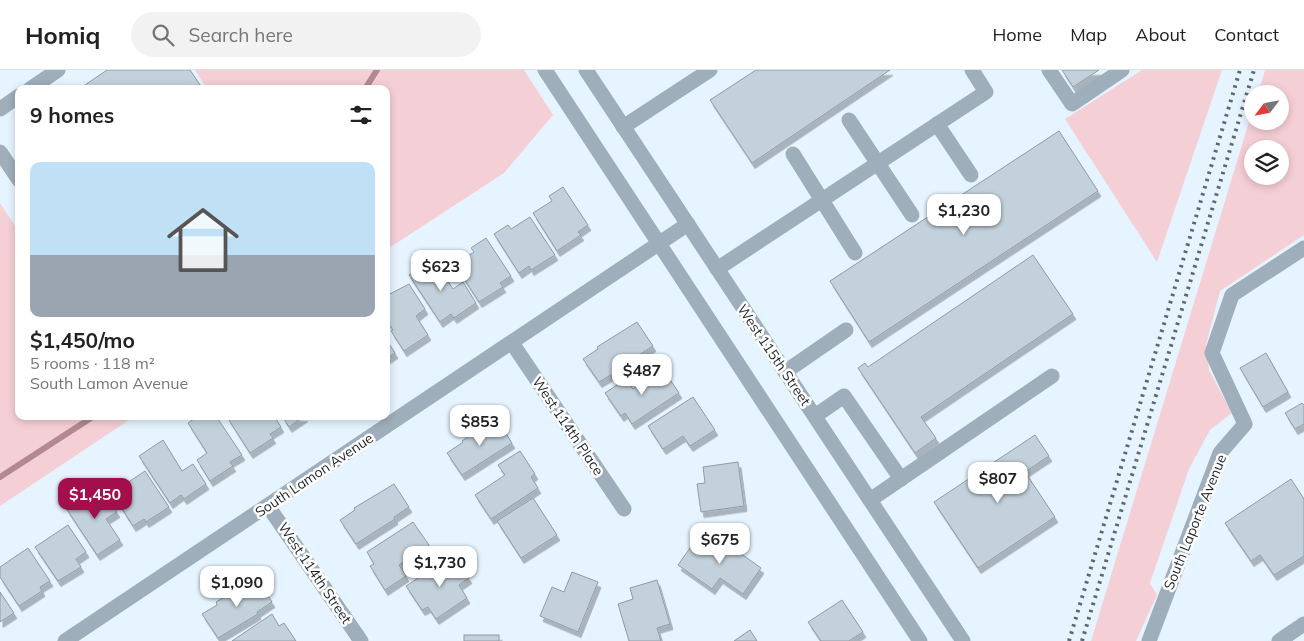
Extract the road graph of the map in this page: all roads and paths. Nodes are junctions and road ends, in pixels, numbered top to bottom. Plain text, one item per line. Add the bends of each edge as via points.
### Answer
1 (58, 70) edge
2 (545, 70) edge
3 (586, 70) edge
4 (710, 70) edge
5 (972, 70) edge
6 (1049, 70) edge
7 (1122, 70) edge
8 (36, 85) edge
9 (15, 99) edge
10 (0, 109) edge
11 (848, 120) dead end
12 (937, 124) junction
13 (623, 127) junction
14 (0, 152) edge
15 (794, 154) dead end
16 (878, 164) junction
17 (15, 174) edge
18 (970, 175) dead end
19 (822, 200) junction
20 (912, 215) dead end
21 (688, 224) junction
22 (659, 244) junction
23 (1304, 248) edge
24 (855, 253) dead end
25 (717, 269) junction
26 (846, 330) dead end
27 (512, 343) junction
28 (785, 372) junction
29 (1052, 376) dead end
30 (815, 416) junction
31 (901, 479) junction
32 (870, 500) junction
33 (268, 506) junction
34 (624, 509) dead end
35 (1304, 624) edge
36 (65, 641) edge
37 (361, 641) edge
38 (920, 641) edge
39 (963, 641) edge
40 (1149, 641) edge
41 (1279, 641) edge

1 - 8 street
2 - 22 street
3 - 13 street, West 115th Street
4 - 13 street
5 - 12 street via 986,92
6 - 7 street via 1072,104
9 - 10 street
11 - 16 street
12 - 16 street
12 - 18 street
13 - 21 street, West 115th Street
14 - 17 street
15 - 19 street
16 - 19 street
16 - 20 street
19 - 24 street
19 - 25 street
21 - 22 street, South Lamon Avenue
21 - 25 street, West 115th Street
22 - 27 street, South Lamon Avenue
22 - 38 street
23 - 40 street, South Laporte Avenue via 1232,295 1212,354 1245,424 1220,453
25 - 28 street, West 115th Street
26 - 28 street
27 - 33 street, South Lamon Avenue
27 - 34 street, West 114th Place
28 - 30 street, West 115th Street
29 - 31 street
30 - 31 street via 844,396
30 - 32 street, West 115th Street
31 - 32 street
32 - 39 street, West 115th Street
33 - 36 street, South Lamon Avenue
33 - 37 street, West 114th Street
35 - 41 street

